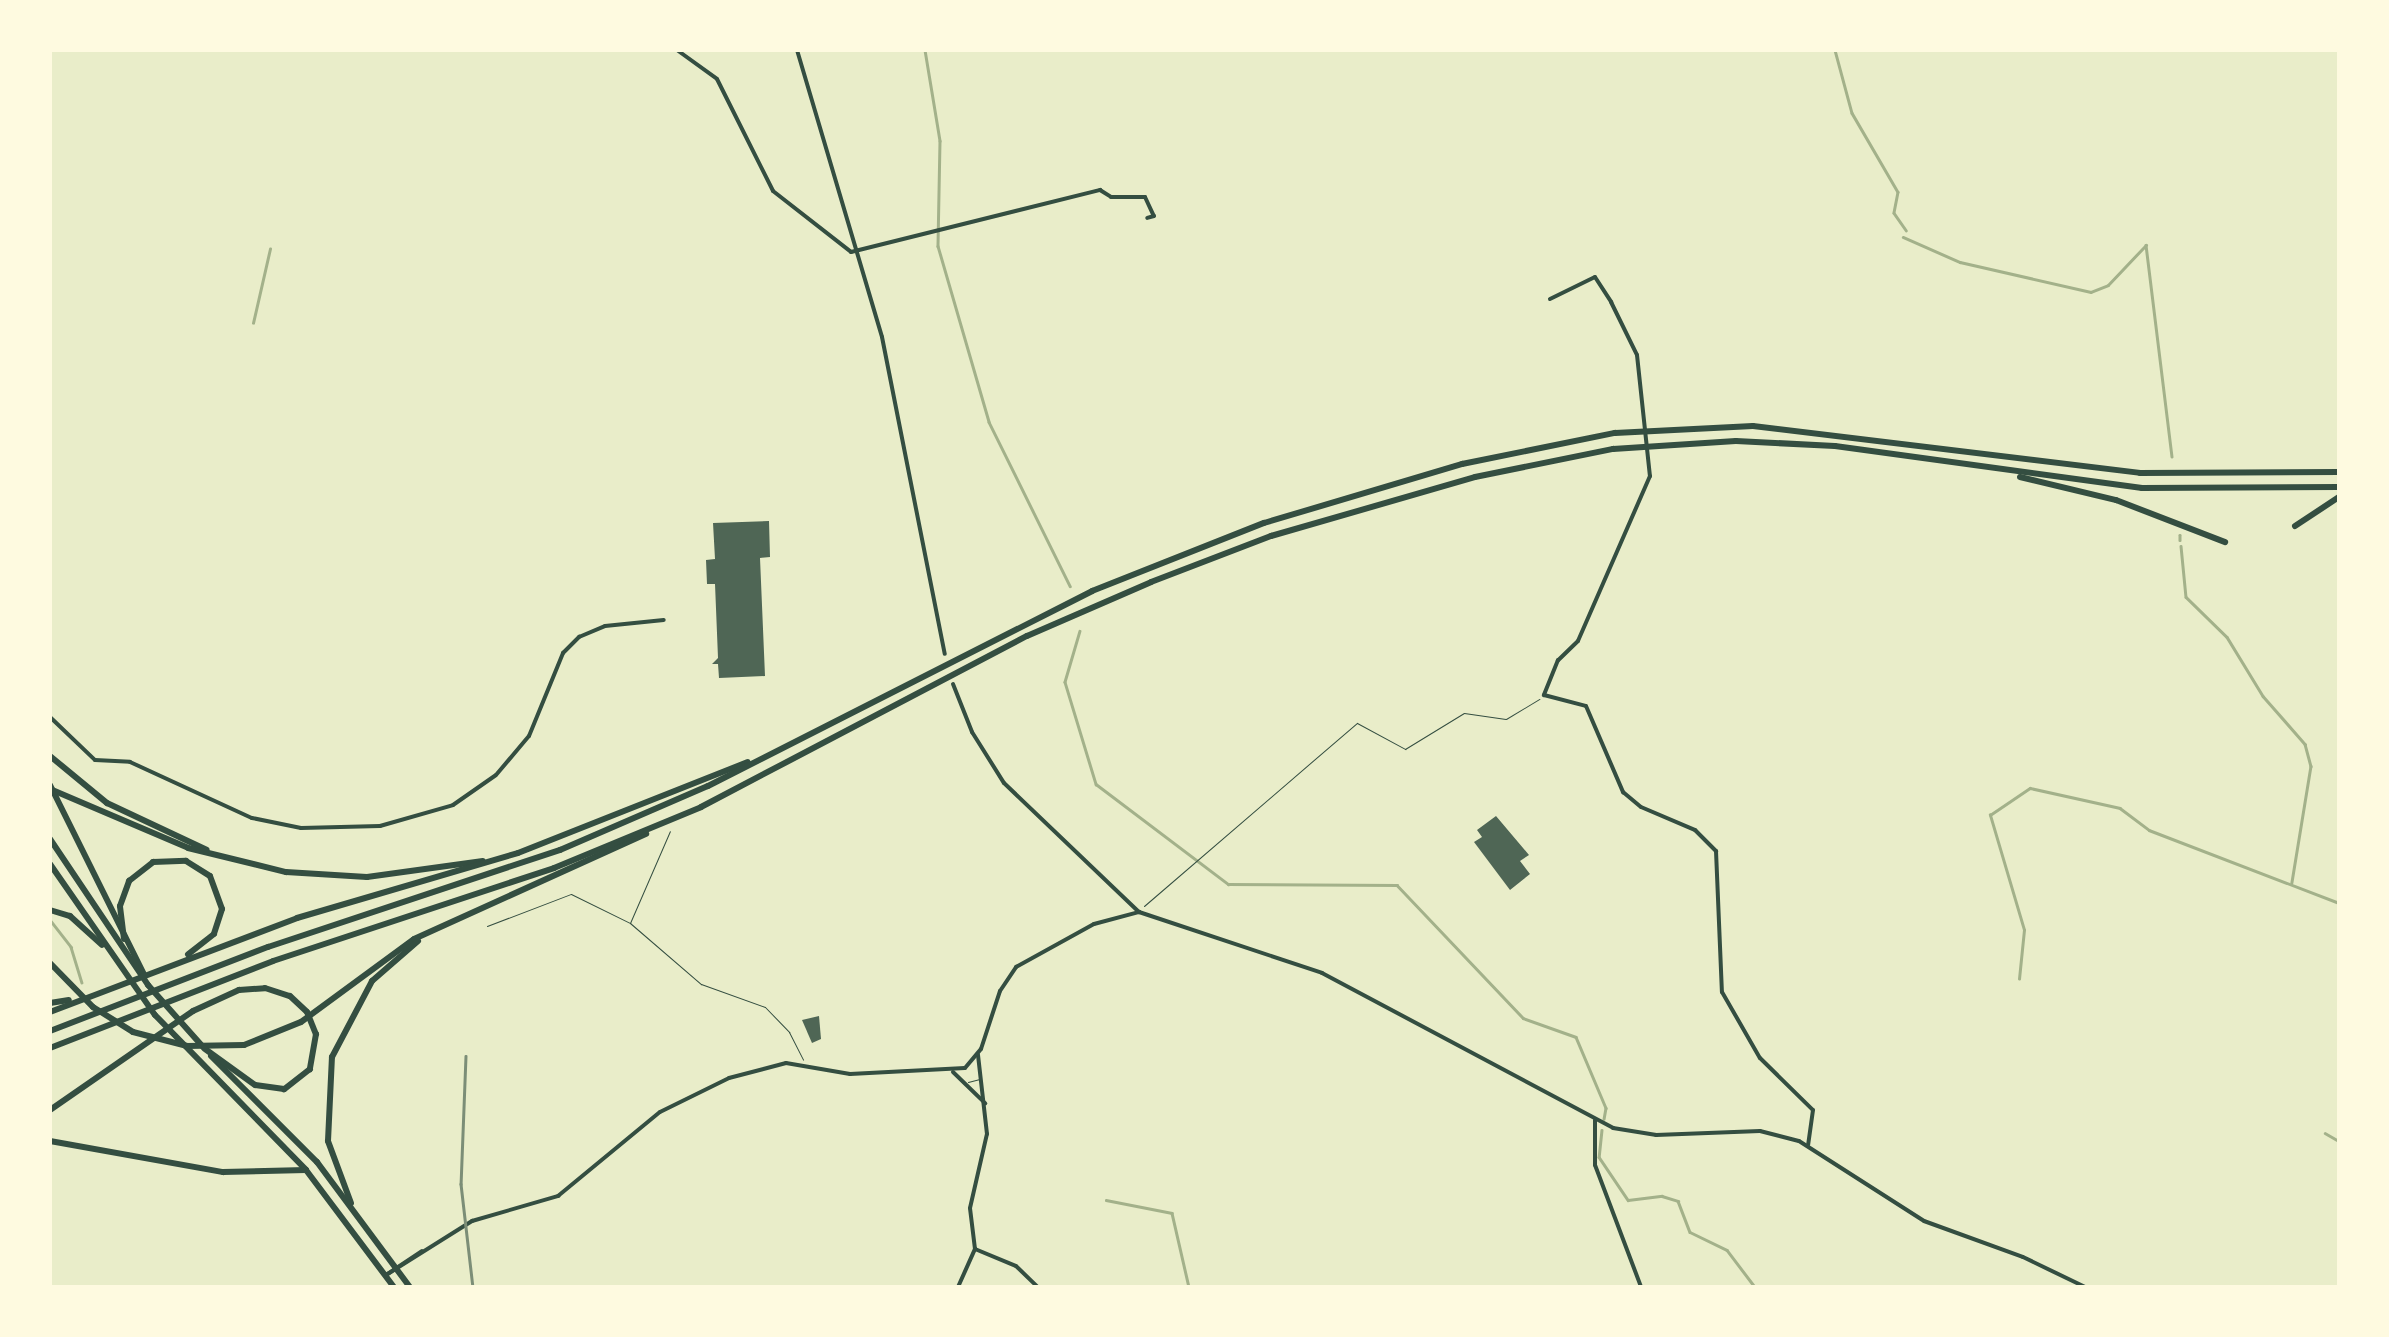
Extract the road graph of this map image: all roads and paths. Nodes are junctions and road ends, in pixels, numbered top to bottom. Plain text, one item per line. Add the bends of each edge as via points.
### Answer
1 (678, 50) edge
2 (797, 50) edge
3 (1147, 218) dead end
4 (859, 251) junction
5 (1550, 299) dead end
6 (2005, 472) junction
7 (2339, 472) edge
8 (2339, 487) edge
9 (2339, 497) edge
10 (2295, 526) dead end
11 (2225, 542) dead end
12 (664, 620) dead end
13 (944, 654) dead end
14 (953, 684) dead end
15 (1544, 695) junction
16 (50, 717) edge
17 (772, 752) junction
18 (50, 756) edge
19 (50, 787) edge
20 (701, 808) junction
21 (670, 831) dead end
22 (50, 839) edge
23 (518, 853) junction
24 (236, 862) junction
25 (50, 864) edge
26 (50, 910) edge
27 (1138, 912) junction
28 (471, 914) junction
29 (630, 924) junction
30 (488, 926) dead end
31 (124, 939) junction
32 (102, 945) junction
33 (50, 963) edge
34 (160, 968) junction
35 (148, 985) junction
36 (90, 996) junction
37 (50, 1003) edge
38 (50, 1012) edge
39 (50, 1032) edge
40 (50, 1048) edge
41 (204, 1050) junction
42 (978, 1055) junction
43 (803, 1063) junction
44 (953, 1072) junction
45 (982, 1073) junction
46 (968, 1082) junction
47 (987, 1108) junction
48 (50, 1110) edge
49 (1595, 1120) junction
50 (50, 1141) edge
51 (1808, 1145) junction
52 (306, 1170) junction
53 (352, 1203) junction
54 (975, 1249) junction
55 (397, 1266) junction
56 (386, 1274) junction
57 (394, 1287) edge
58 (410, 1287) edge
59 (958, 1287) edge
60 (1038, 1287) edge
61 (1641, 1287) edge
62 (2084, 1287) edge

1 - 4 street via 717,79 773,191 841,247
2 - 4 street
3 - 4 street via 1154,216 1146,197 1111,197 1100,190
4 - 13 street
5 - 15 street via 1595,276 1630,338 1649,467 1648,485 1613,568
6 - 8 highway via 2175,490
6 - 11 highway via 2116,500
6 - 20 highway via 1835,446 1702,441 1588,452 1444,484 1271,536 1100,603
7 - 17 highway via 2140,473 1775,426 1581,438 1380,486 1180,554 1042,613
9 - 10 highway
12 - 16 street via 606,626 579,637 564,653 529,736 496,775 454,805 380,826 301,828 252,818 130,762 95,760
14 - 27 street via 972,732 1004,783
15 - 27 path via 1506,719 1464,713 1405,749 1357,722
15 - 51 street via 1586,706 1623,792 1695,830 1716,851 1722,992 1760,1058 1813,1110
17 - 23 highway
17 - 39 highway via 560,850 172,982
18 - 24 highway via 124,813
19 - 24 highway via 92,810
19 - 31 highway
20 - 28 highway
20 - 40 highway via 538,874 180,996
21 - 29 path
22 - 35 highway
23 - 24 highway via 367,877
23 - 34 highway via 297,918
25 - 32 highway
26 - 32 highway via 70,916
27 - 42 street via 1094,924 1016,967
27 - 49 street via 1322,973 1520,1073
28 - 33 highway via 397,948 284,1031 244,1045 187,1046 133,1032 93,1006
28 - 53 highway via 389,964 340,1032 327,1092 328,1141
29 - 30 path via 571,894
29 - 43 path via 702,984 765,1007 800,1047
31 - 34 highway via 120,899 139,870 169,859 203,869 220,892 218,926 206,943
31 - 35 highway
32 - 52 highway via 196,1061
34 - 36 highway
35 - 41 highway
36 - 37 highway
36 - 38 highway
41 - 48 highway via 255,1085 284,1089 310,1068 316,1034 300,1004 265,988 226,994
41 - 53 highway via 288,1129
42 - 44 street
42 - 45 street
43 - 44 street via 850,1074 896,1067
43 - 55 street via 746,1073 690,1095 632,1132 558,1196 472,1221
44 - 46 street
45 - 46 lane
45 - 47 street
46 - 47 street
47 - 54 street via 986,1149 970,1208
49 - 51 street via 1639,1134 1760,1131
49 - 61 street via 1595,1165
50 - 52 highway via 223,1172
51 - 62 street via 1924,1221 2024,1256
52 - 56 highway
53 - 55 highway
54 - 59 street
54 - 60 street via 1016,1266
55 - 56 street
55 - 58 highway
56 - 57 highway

